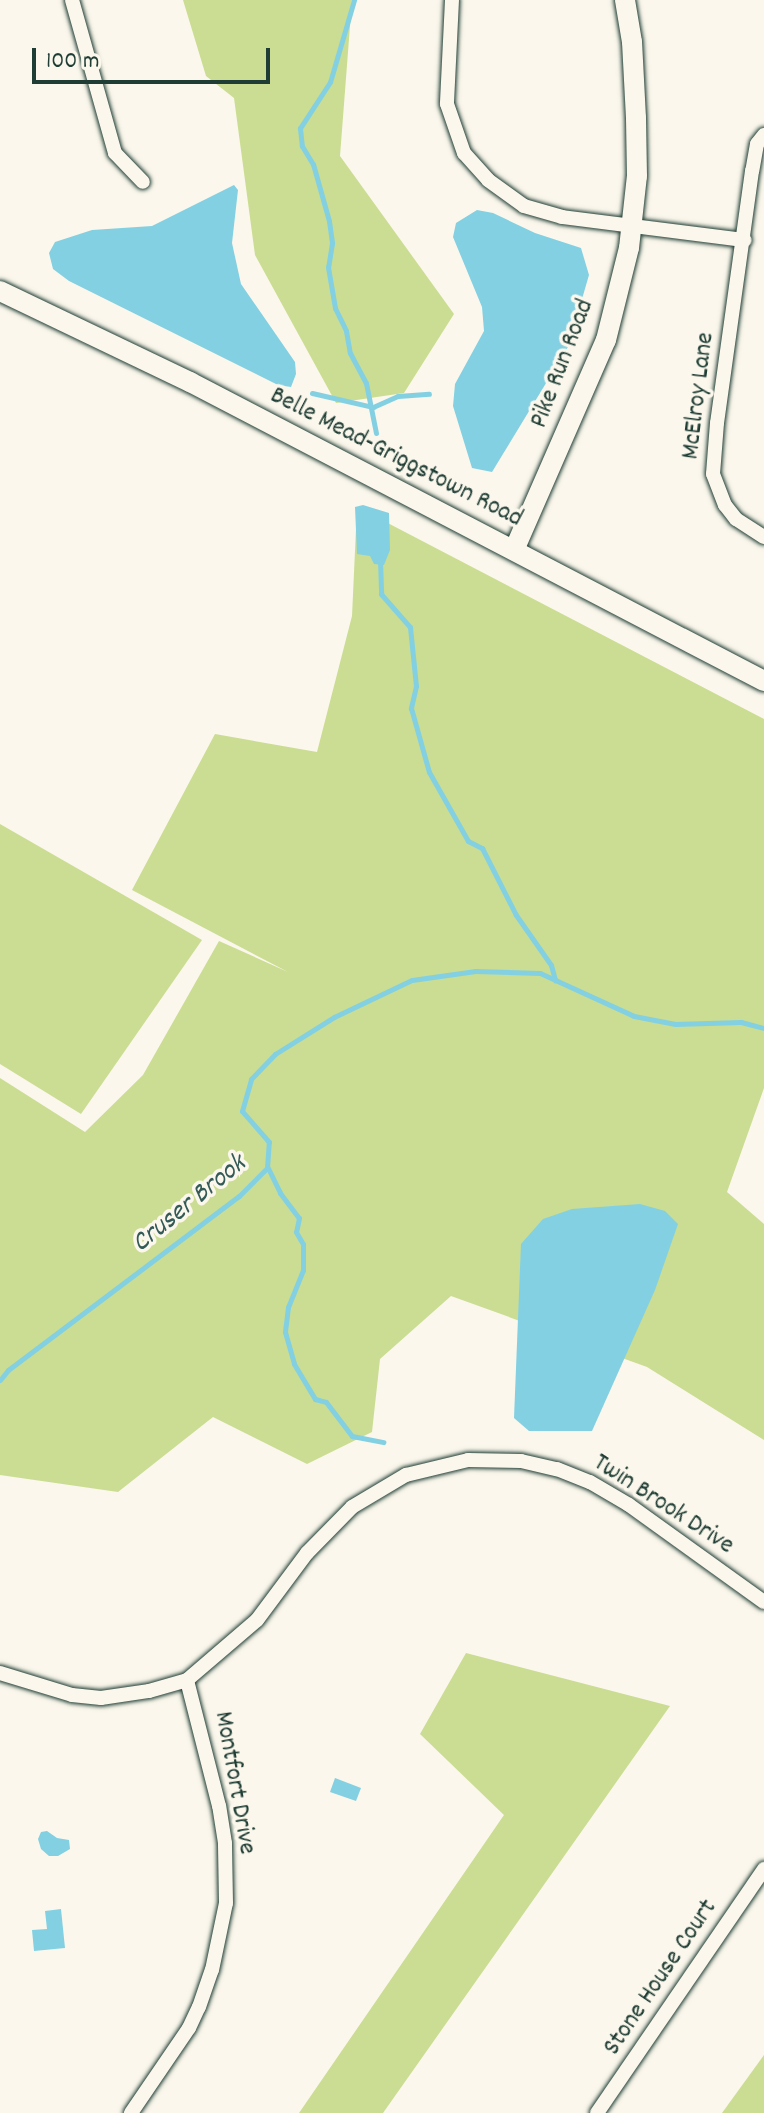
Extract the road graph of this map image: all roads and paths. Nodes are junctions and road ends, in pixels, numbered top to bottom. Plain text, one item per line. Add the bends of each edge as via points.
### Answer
1 (72, 0) edge
2 (452, 0) edge
3 (625, 0) edge
4 (764, 135) edge
5 (143, 182) dead end
6 (632, 225) junction
7 (745, 240) junction
8 (0, 291) edge
9 (764, 537) edge
10 (515, 548) junction
11 (764, 681) edge
12 (764, 1602) edge
13 (0, 1673) edge
14 (187, 1680) junction
15 (764, 1869) edge
16 (131, 2113) edge
17 (597, 2113) edge

1 - 5 street via 115,153
2 - 6 street via 447,104 464,153 488,180 524,206 562,217
3 - 6 street, Pike Run Road via 636,118
4 - 7 street, McElroy Lane via 752,171
6 - 7 street
6 - 10 street, Pike Run Road via 606,340
7 - 9 street, McElroy Lane via 713,474 736,519
8 - 10 street, Belle Mead-Griggstown Road
10 - 11 street, Belle Mead-Griggstown Road
12 - 14 street, Twin Brook Drive via 590,1482 539,1464 485,1459 426,1468 369,1494 307,1553 257,1620
13 - 14 street via 72,1695 101,1698
14 - 16 street, Montfort Drive via 219,1806 226,1903 199,2007
15 - 17 street, Stone House Court

